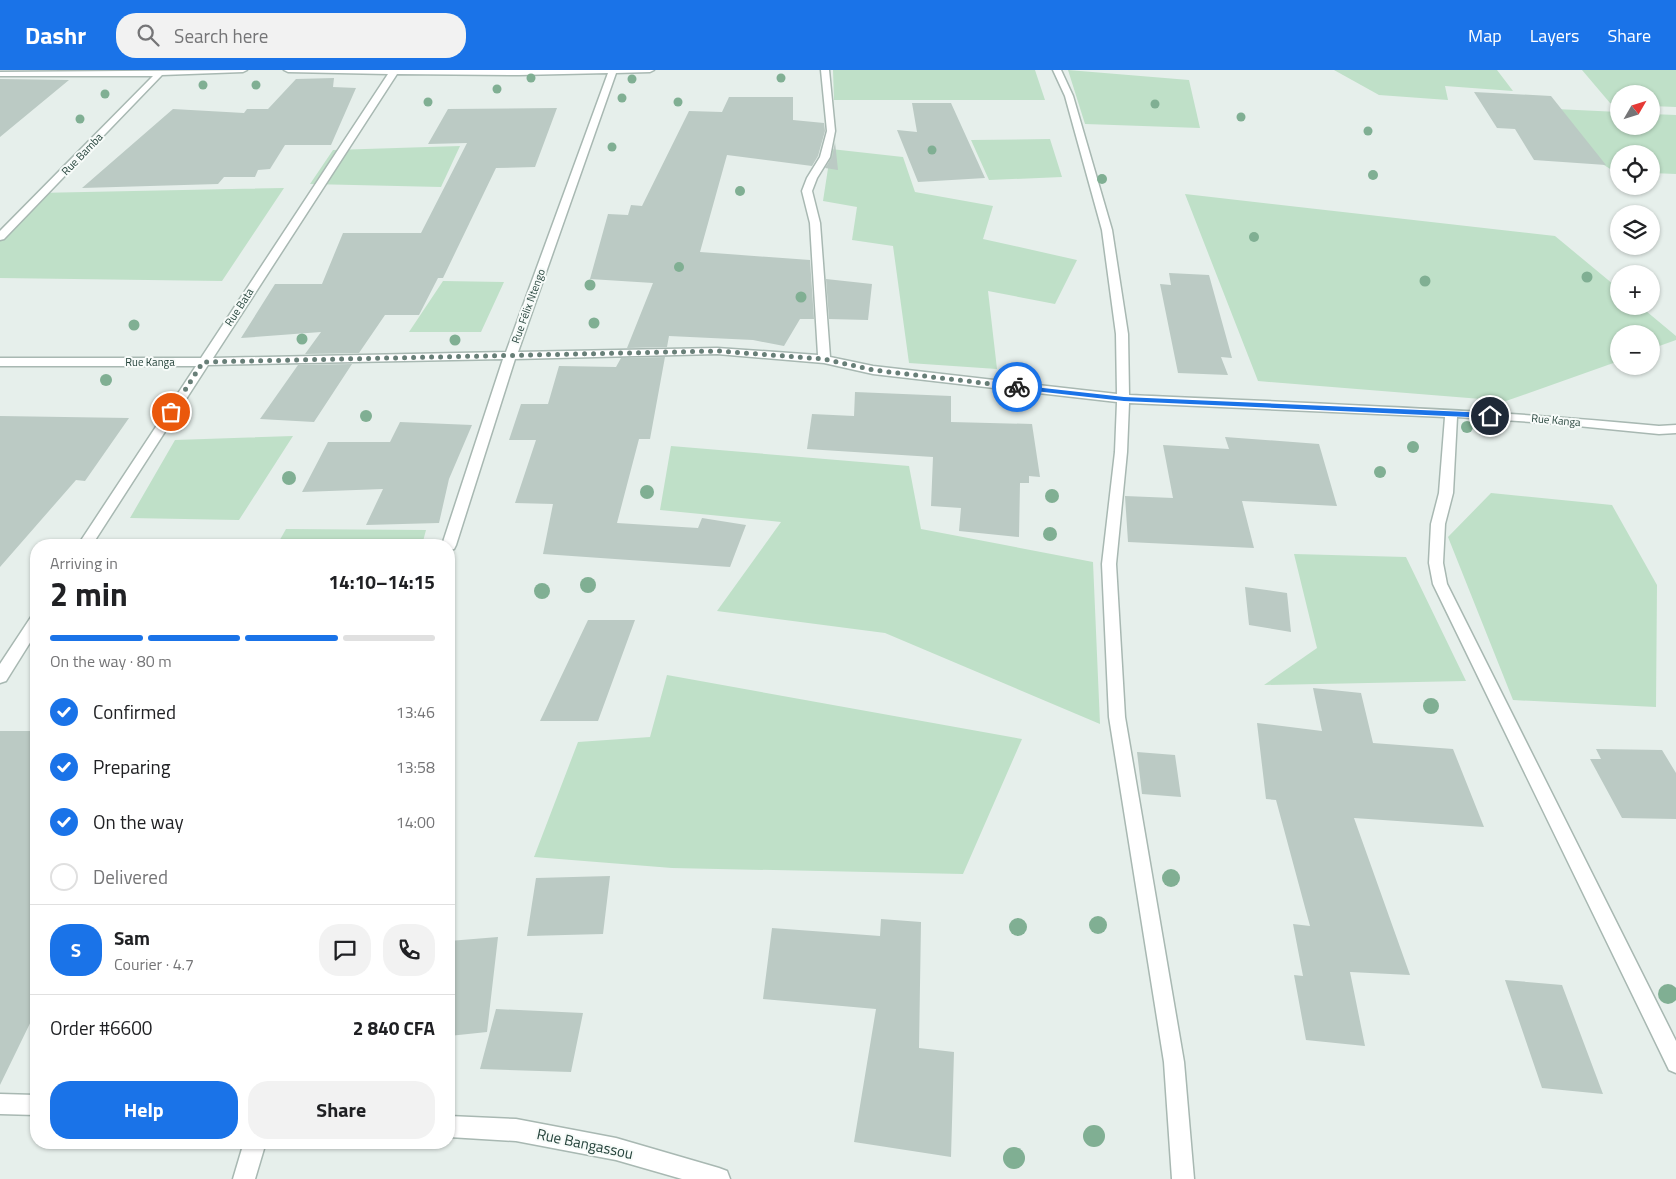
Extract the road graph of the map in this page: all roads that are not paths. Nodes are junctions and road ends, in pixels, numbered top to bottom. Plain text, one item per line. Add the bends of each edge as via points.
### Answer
1 (243, 70) edge
2 (288, 70) edge
3 (650, 70) edge
4 (825, 70) edge
5 (1057, 70) edge
6 (394, 71) edge
7 (613, 71) edge
8 (162, 72) edge
9 (0, 74) edge
10 (0, 237) edge
11 (510, 357) junction
12 (824, 359) junction
13 (0, 362) edge
14 (203, 362) junction
15 (1124, 399) junction
16 (1451, 413) junction
17 (1676, 429) edge
18 (89, 539) edge
19 (451, 539) edge
20 (30, 630) edge
21 (0, 677) edge
22 (1676, 1063) edge
23 (0, 1104) edge
24 (30, 1105) edge
25 (455, 1126) edge
26 (253, 1149) edge
27 (244, 1179) edge
28 (719, 1179) edge
29 (1183, 1179) edge

1 - 8 street
2 - 6 street
3 - 7 street
4 - 12 street via 831,132 825,156 807,191 815,223
5 - 15 street via 1069,96 1107,230 1122,334
6 - 7 street
6 - 14 street, Rue Bata
7 - 11 street, Rue Félix Ntengo
8 - 9 street
8 - 10 street, Rue Bamba
11 - 12 street, Rue Kanga via 718,351
11 - 14 street, Rue Kanga
11 - 19 street, Rue Félix Ntengo
12 - 15 street, Rue Kanga via 873,370
13 - 14 street, Rue Kanga
14 - 18 street, Rue Bata
15 - 16 street, Rue Kanga
15 - 29 street via 1109,564 1117,716 1174,1062
16 - 17 street, Rue Kanga
16 - 22 street via 1446,493 1438,524 1436,563 1440,584
20 - 21 street
23 - 24 street
25 - 28 street, Rue Bangassou via 516,1130 597,1146
26 - 27 street

